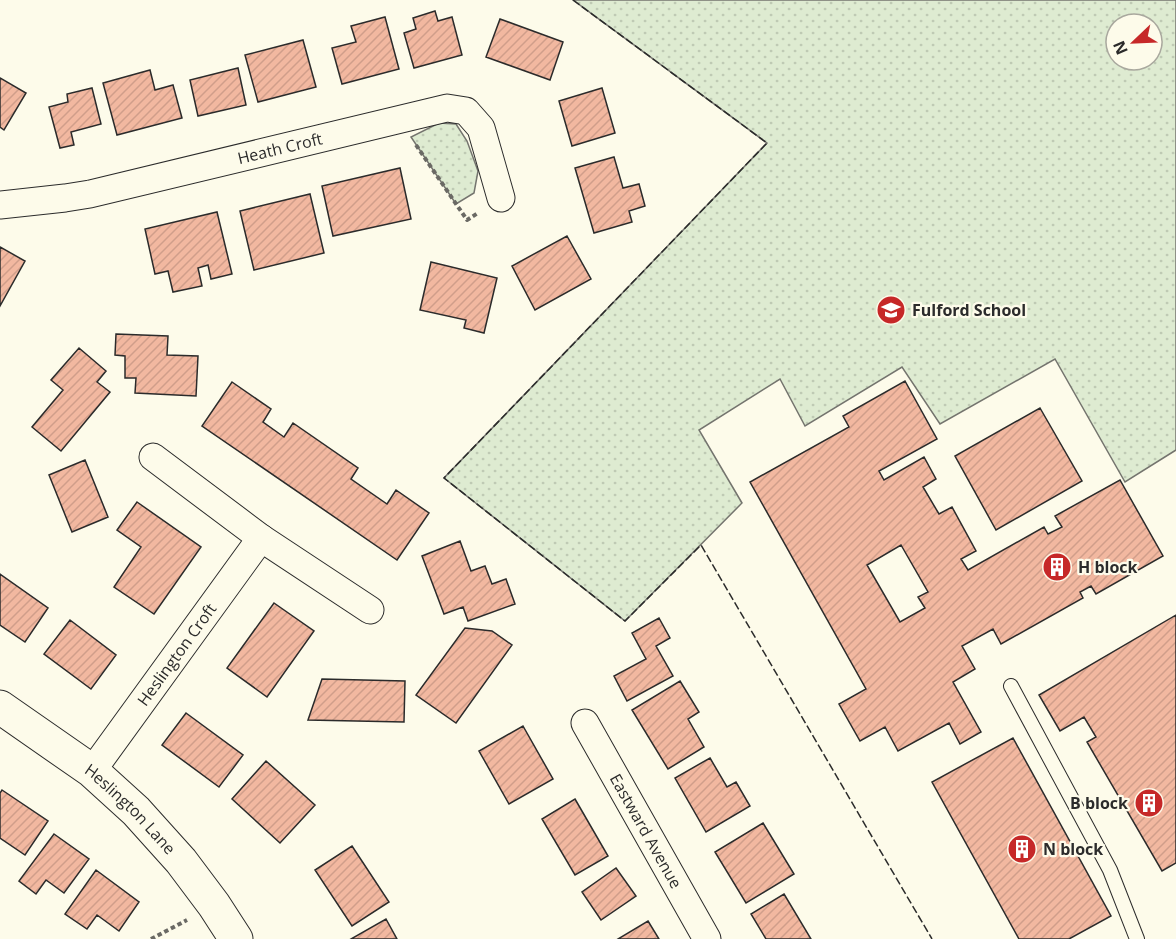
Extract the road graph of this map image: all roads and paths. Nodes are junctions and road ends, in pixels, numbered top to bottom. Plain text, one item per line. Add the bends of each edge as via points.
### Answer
1 (400, 120) junction
2 (501, 198) joint
3 (0, 205) edge
4 (153, 457) dead end
5 (261, 538) junction
6 (369, 610) dead end
7 (1011, 686) dead end
8 (0, 707) edge
9 (585, 723) dead end
10 (92, 771) junction
11 (214, 905) junction
12 (151, 939) edge
13 (236, 939) edge
14 (707, 939) edge
15 (1137, 939) edge

1 - 2 path via 467,220
1 - 2 street, Heath Croft via 447,108 466,111 481,128
1 - 3 street, Heath Croft via 90,194
4 - 5 street
5 - 6 street
5 - 10 street, Heslington Croft
7 - 15 lane via 1110,870
8 - 10 street, Heslington Lane
9 - 14 street, Eastward Avenue
10 - 11 street, Heslington Lane via 136,811
11 - 12 path
11 - 13 street, Heslington Lane

